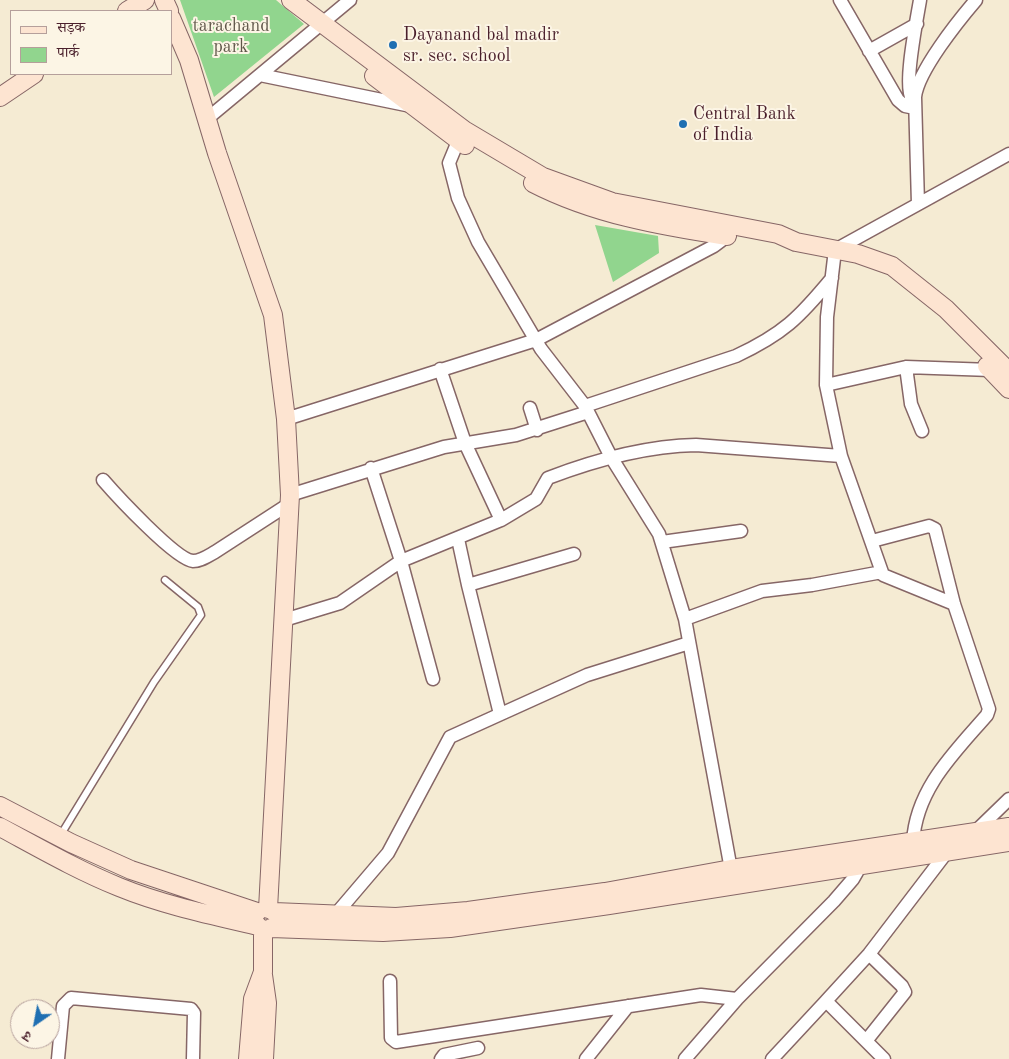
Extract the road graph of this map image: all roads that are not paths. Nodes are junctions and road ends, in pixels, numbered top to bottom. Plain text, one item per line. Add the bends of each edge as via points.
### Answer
1 (145, 0) edge
2 (154, 0) edge
3 (164, 0) edge
4 (278, 0) edge
5 (292, 0) edge
6 (350, 0) edge
7 (840, 0) edge
8 (920, 0) edge
9 (972, 4) edge
10 (129, 10) edge
11 (172, 20) edge
12 (917, 24) junction
13 (318, 26) junction
14 (869, 51) junction
15 (372, 68) junction
16 (260, 74) junction
17 (33, 75) edge
18 (0, 97) edge
19 (915, 105) junction
20 (412, 106) junction
21 (208, 118) junction
22 (461, 135) junction
23 (1009, 154) edge
24 (918, 204) junction
25 (725, 230) junction
26 (835, 250) junction
27 (832, 278) junction
28 (536, 340) junction
29 (906, 367) junction
30 (440, 369) junction
31 (1000, 369) edge
32 (826, 385) junction
33 (1009, 389) edge
34 (530, 408) dead end
35 (587, 409) junction
36 (286, 419) junction
37 (536, 430) junction
38 (922, 431) dead end
39 (466, 443) junction
40 (612, 456) junction
41 (841, 456) junction
42 (371, 468) junction
43 (103, 480) dead end
44 (290, 499) junction
45 (501, 520) junction
46 (741, 531) dead end
47 (458, 539) junction
48 (872, 541) junction
49 (662, 542) junction
50 (574, 554) dead end
51 (402, 561) junction
52 (882, 572) junction
53 (165, 580) dead end
54 (468, 585) junction
55 (954, 604) junction
56 (685, 619) junction
57 (284, 620) junction
58 (689, 643) junction
59 (433, 679) dead end
60 (500, 714) junction
61 (1009, 799) edge
62 (0, 806) edge
63 (1009, 827) edge
64 (1, 829) edge
65 (975, 832) junction
66 (59, 837) junction
67 (913, 842) junction
68 (1009, 842) edge
69 (955, 845) junction
70 (855, 858) junction
71 (733, 877) junction
72 (336, 914) junction
73 (265, 919) junction
74 (869, 954) junction
75 (263, 972) junction
76 (390, 981) dead end
77 (737, 999) junction
78 (826, 1001) junction
79 (628, 1006) junction
80 (473, 1031) junction
81 (866, 1040) junction
82 (479, 1054) edge
83 (58, 1059) edge
84 (193, 1059) edge
85 (248, 1059) edge
86 (264, 1059) edge
87 (441, 1059) edge
88 (586, 1059) edge
89 (685, 1059) edge
90 (772, 1059) edge
91 (884, 1059) edge

1 - 10 street
2 - 3 street
4 - 13 street
5 - 13 street
6 - 13 street
7 - 14 street
8 - 12 street
9 - 19 street via 921,78
11 - 21 street
12 - 14 street
12 - 19 street via 908,89
13 - 15 street
13 - 16 street
14 - 19 street via 898,100 905,106
15 - 20 street
15 - 22 street
16 - 20 street
16 - 21 street
17 - 18 street
19 - 24 street
20 - 22 street
21 - 36 street via 273,315
22 - 25 street via 551,180 612,202
22 - 28 street via 449,163 458,198 478,242
23 - 24 street
24 - 26 street
25 - 26 street via 778,234 796,242
25 - 28 street via 714,246
26 - 27 street
26 - 31 street via 858,254 917,298
27 - 32 street via 825,348
27 - 35 street via 798,318 753,348
28 - 30 street
28 - 35 street
29 - 31 street
29 - 32 street
29 - 38 street via 911,404
30 - 36 street
30 - 39 street
31 - 33 street
32 - 41 street
34 - 37 street
35 - 37 street
35 - 40 street
36 - 44 street
37 - 39 street via 498,440
39 - 42 street
39 - 45 street
40 - 41 street via 696,445
40 - 45 street via 548,478 536,500
40 - 49 street
41 - 48 street
42 - 44 street
42 - 51 street
43 - 44 street via 131,510 186,559 193,561 215,552
44 - 57 street
45 - 47 street
46 - 49 street
47 - 51 street
47 - 54 street
48 - 52 street
48 - 55 street via 929,526 935,528
49 - 56 street
50 - 54 street
51 - 57 street via 340,602
51 - 59 street
52 - 55 street via 894,581
52 - 56 street via 762,591
53 - 66 lane via 198,607 201,616 154,682
54 - 60 street
55 - 67 street via 990,708 988,715 925,793 914,827
56 - 58 street
57 - 73 street
58 - 60 street via 587,675
58 - 71 street
60 - 72 street via 454,734 448,740 388,853
61 - 65 street
62 - 66 street
63 - 65 street
64 - 73 street via 120,888 182,908
65 - 69 street
66 - 73 street via 131,870
67 - 69 street
67 - 70 street
68 - 69 street
69 - 70 street
69 - 74 street
70 - 71 street
70 - 77 street via 854,879
71 - 72 street via 396,917
71 - 73 street via 450,928 382,932
72 - 73 street
73 - 75 street
74 - 78 street
74 - 81 street via 905,992
75 - 85 street via 253,999
75 - 86 street via 267,1003
76 - 80 street via 389,1017 393,1041
77 - 79 street via 701,995
77 - 89 street
78 - 81 street
78 - 90 street
79 - 80 street
79 - 88 street
80 - 82 street
81 - 91 street
82 - 87 street via 444,1055
83 - 84 street via 63,1006 71,998 191,1010 194,1013

